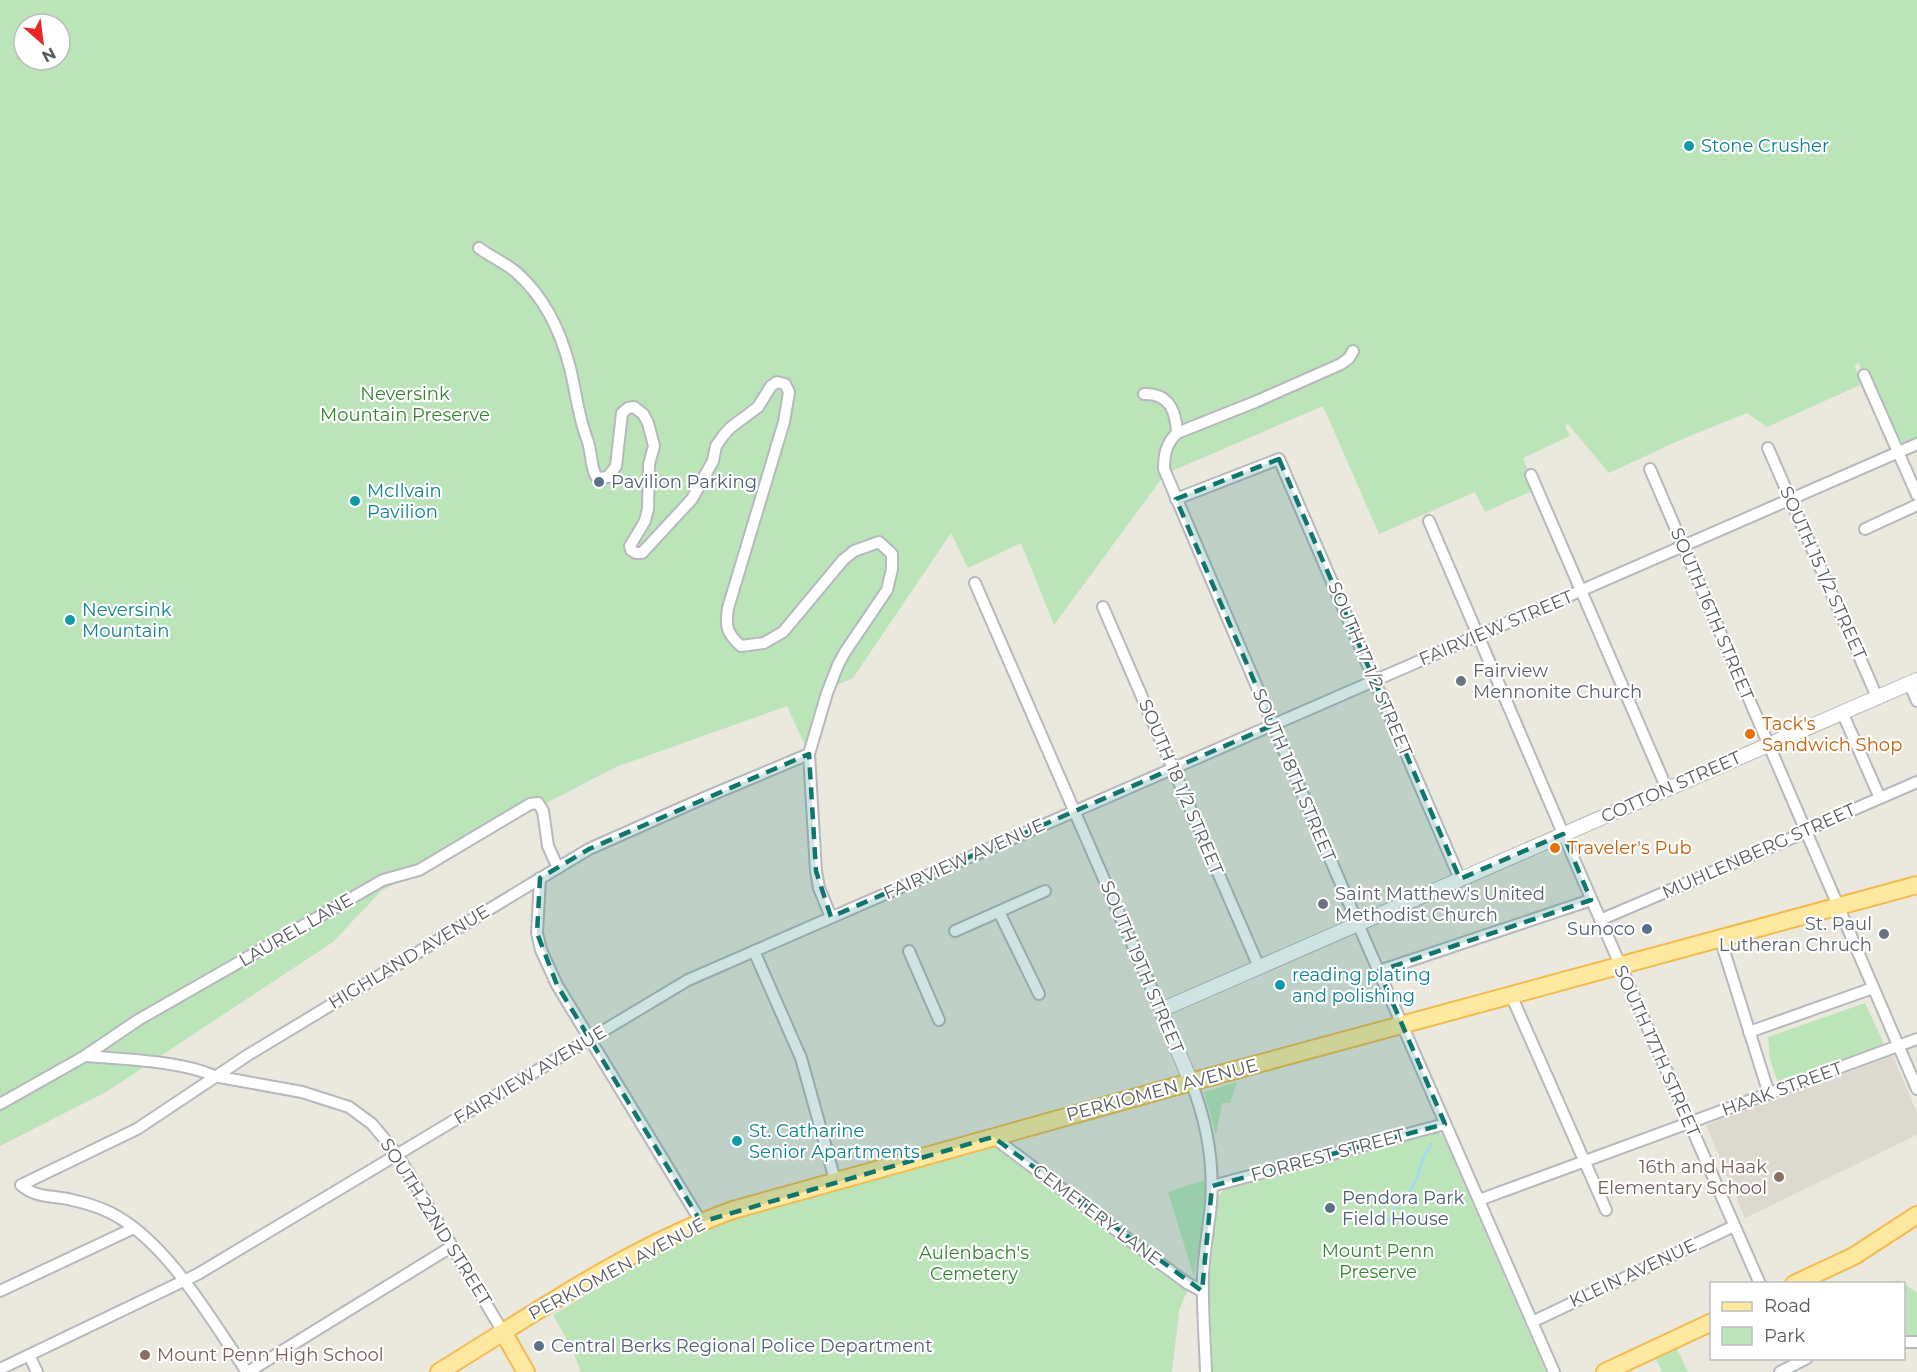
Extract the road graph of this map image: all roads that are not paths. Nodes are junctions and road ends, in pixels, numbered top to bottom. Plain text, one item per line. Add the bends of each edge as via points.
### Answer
1 (479, 248) dead end
2 (1353, 351) dead end
3 (1864, 375) dead end
4 (1144, 394) dead end
5 (1174, 436) junction
6 (1917, 444) edge
7 (1768, 448) dead end
8 (1898, 452) junction
9 (1650, 469) dead end
10 (1531, 475) dead end
11 (1917, 495) edge
12 (1176, 499) junction
13 (1790, 500) junction
14 (1917, 505) edge
15 (1429, 521) dead end
16 (1865, 529) dead end
17 (1683, 547) junction
18 (975, 583) dead end
19 (1581, 591) junction
20 (1103, 607) dead end
21 (1478, 636) junction
22 (1375, 680) junction
23 (1913, 682) edge
24 (1877, 697) junction
25 (1917, 701) edge
26 (1842, 712) junction
27 (1272, 725) junction
28 (1769, 745) junction
29 (809, 754) junction
30 (1173, 768) junction
31 (1917, 782) edge
32 (1667, 789) junction
33 (1880, 798) junction
34 (1074, 811) junction
35 (1806, 832) junction
36 (1563, 834) junction
37 (558, 868) junction
38 (540, 879) junction
39 (1460, 879) junction
40 (1917, 885) edge
41 (1045, 891) dead end
42 (1592, 900) junction
43 (1838, 906) junction
44 (999, 912) junction
45 (831, 917) junction
46 (1600, 920) junction
47 (1358, 924) junction
48 (955, 931) dead end
49 (1720, 938) junction
50 (754, 951) junction
51 (909, 951) dead end
52 (1620, 965) junction
53 (1259, 967) junction
54 (1379, 971) junction
55 (1873, 988) junction
56 (1040, 994) dead end
57 (1511, 995) junction
58 (1161, 1010) junction
59 (939, 1020) dead end
60 (1402, 1024) junction
61 (1749, 1032) junction
62 (590, 1039) junction
63 (1917, 1039) edge
64 (1898, 1046) junction
65 (85, 1056) junction
66 (214, 1076) junction
67 (1191, 1082) junction
68 (1917, 1089) edge
69 (1768, 1094) junction
70 (0, 1104) edge
71 (1689, 1123) junction
72 (1445, 1124) junction
73 (993, 1137) junction
74 (397, 1154) junction
75 (1584, 1161) junction
76 (835, 1180) junction
77 (1212, 1186) junction
78 (1479, 1200) junction
79 (1606, 1210) dead end
80 (1917, 1215) edge
81 (701, 1222) junction
82 (1734, 1226) junction
83 (134, 1228) junction
84 (451, 1246) junction
85 (184, 1281) junction
86 (1759, 1282) edge
87 (1798, 1282) edge
88 (0, 1291) edge
89 (1202, 1291) junction
90 (1532, 1322) junction
91 (1710, 1323) edge
92 (503, 1332) junction
93 (29, 1355) junction
94 (1804, 1360) edge
95 (0, 1369) edge
96 (37, 1372) edge
97 (247, 1372) edge
98 (439, 1372) edge
99 (526, 1372) edge
100 (1206, 1372) edge
101 (1554, 1372) edge
102 (1605, 1372) edge
103 (1780, 1372) edge

1 - 29 street via 517,273 556,327 597,478 608,477 616,466 622,413 634,407 648,423 654,447 649,464 648,509 630,546 636,553 651,545 692,499 713,461 716,446 730,428 758,406 771,386 777,382 785,384 789,392 784,422 728,608 726,630 731,638 741,646 764,644 783,632 854,551 879,542 892,555 887,590 838,665
2 - 5 street via 1341,364
3 - 8 street
4 - 5 street via 1155,394 1168,403 1176,416
5 - 12 street, SOUTH 18TH STREET via 1164,453 1164,469
6 - 8 street, FAIRVIEW STREET
7 - 13 street, SOUTH 15 1/2 STREET
8 - 11 street
8 - 13 street, FAIRVIEW STREET
9 - 17 street, SOUTH 16TH STREET
10 - 19 street
12 - 22 street, SOUTH 17 1/2 STREET via 1279,459
12 - 27 street, SOUTH 18TH STREET
13 - 17 street, FAIRVIEW STREET
13 - 24 street, SOUTH 15 1/2 STREET
14 - 16 street
15 - 21 street, SOUTH 17TH STREET
17 - 19 street, FAIRVIEW STREET
17 - 28 street, SOUTH 16TH STREET
18 - 34 street, SOUTH 19TH STREET
19 - 21 street, FAIRVIEW STREET
19 - 32 street
20 - 30 street, SOUTH 18 1/2 STREET
21 - 22 street, FAIRVIEW STREET
21 - 36 street, SOUTH 17TH STREET
22 - 27 street, FAIRVIEW STREET
22 - 39 street, SOUTH 17 1/2 STREET
23 - 24 street, COTTON STREET
23 - 25 street
24 - 26 street, COTTON STREET
26 - 28 street, COTTON STREET
26 - 33 street
27 - 30 street, FAIRVIEW STREET
27 - 47 street, SOUTH 18TH STREET
28 - 32 street, COTTON STREET
28 - 35 street, SOUTH 16TH STREET
29 - 37 street, HIGHLAND AVENUE via 589,849
29 - 45 street via 816,871
30 - 34 street, FAIRVIEW STREET
30 - 53 street, SOUTH 18 1/2 STREET
31 - 33 street, MUHLENBERG STREET
32 - 36 street, COTTON STREET
33 - 35 street, MUHLENBERG STREET
34 - 45 street, FAIRVIEW AVENUE
34 - 58 street, SOUTH 19TH STREET
35 - 43 street, SOUTH 16TH STREET
35 - 46 street, MUHLENBERG STREET
36 - 39 street, COTTON STREET
36 - 42 street, SOUTH 17TH STREET
37 - 38 street, HIGHLAND AVENUE
37 - 65 street, LAUREL LANE via 548,846 543,811 538,803 530,804 419,870 383,880 138,1020
38 - 62 street via 537,921 541,950
38 - 66 street, HIGHLAND AVENUE
39 - 47 street, COTTON STREET
40 - 43 main road, PERKIOMEN AVENUE
41 - 44 street
42 - 46 street, SOUTH 17TH STREET
42 - 54 street
43 - 49 main road, PERKIOMEN AVENUE
43 - 55 street, SOUTH 16TH STREET
44 - 48 street
44 - 56 street
45 - 50 street, FAIRVIEW AVENUE
46 - 52 street, SOUTH 17TH STREET
47 - 53 street, COTTON STREET
47 - 54 street, SOUTH 18TH STREET
49 - 52 main road, PERKIOMEN AVENUE
49 - 61 street
50 - 62 street, FAIRVIEW AVENUE via 688,980
50 - 76 street via 801,1058
51 - 59 street
52 - 57 main road, PERKIOMEN AVENUE
52 - 71 street, SOUTH 17TH STREET
53 - 58 street, COTTON STREET
54 - 60 street, SOUTH 18TH STREET
55 - 61 street
55 - 64 street, SOUTH 16TH STREET
57 - 60 main road, PERKIOMEN AVENUE
57 - 75 street
58 - 67 street, SOUTH 19TH STREET
60 - 67 main road, PERKIOMEN AVENUE
60 - 72 street, SOUTH 18TH STREET
61 - 69 street
62 - 74 street, FAIRVIEW AVENUE
62 - 81 street
63 - 64 street, HAAK STREET
64 - 68 street, SOUTH 16TH STREET
64 - 69 street, HAAK STREET
65 - 66 street, SOUTH 22ND STREET via 171,1065
65 - 70 street, LAUREL LANE
66 - 74 street, SOUTH 22ND STREET via 302,1092 349,1107 372,1124
66 - 83 street, HIGHLAND AVENUE via 137,1129 21,1185 30,1193 99,1207
67 - 73 main road, PERKIOMEN AVENUE
67 - 77 street, SOUTH 19TH STREET via 1208,1134
69 - 71 street, HAAK STREET
71 - 75 street, HAAK STREET
71 - 82 street, SOUTH 17TH STREET
72 - 77 street, FORREST STREET
72 - 78 street, SOUTH 18TH STREET
73 - 76 main road, PERKIOMEN AVENUE
73 - 89 street, CEMETERY LANE
74 - 84 street, SOUTH 22ND STREET
74 - 85 street, FAIRVIEW AVENUE
75 - 78 street, HAAK STREET
75 - 79 street
76 - 81 main road, PERKIOMEN AVENUE
77 - 89 street, SOUTH 19TH STREET
78 - 90 street, SOUTH 18TH STREET
80 - 87 main road via 1854,1256
81 - 92 main road, PERKIOMEN AVENUE via 596,1276
82 - 86 street, SOUTH 17TH STREET
82 - 90 street, KLEIN AVENUE
83 - 85 street via 157,1248
83 - 88 street
84 - 92 street, SOUTH 22ND STREET
84 - 97 street
85 - 93 street, FAIRVIEW AVENUE
85 - 97 street
89 - 100 street, SOUTH 19TH STREET
90 - 101 street, SOUTH 18TH STREET
91 - 102 main road
92 - 98 main road, PERKIOMEN AVENUE
92 - 99 main road
93 - 95 street, FAIRVIEW AVENUE
93 - 96 street
94 - 103 street

